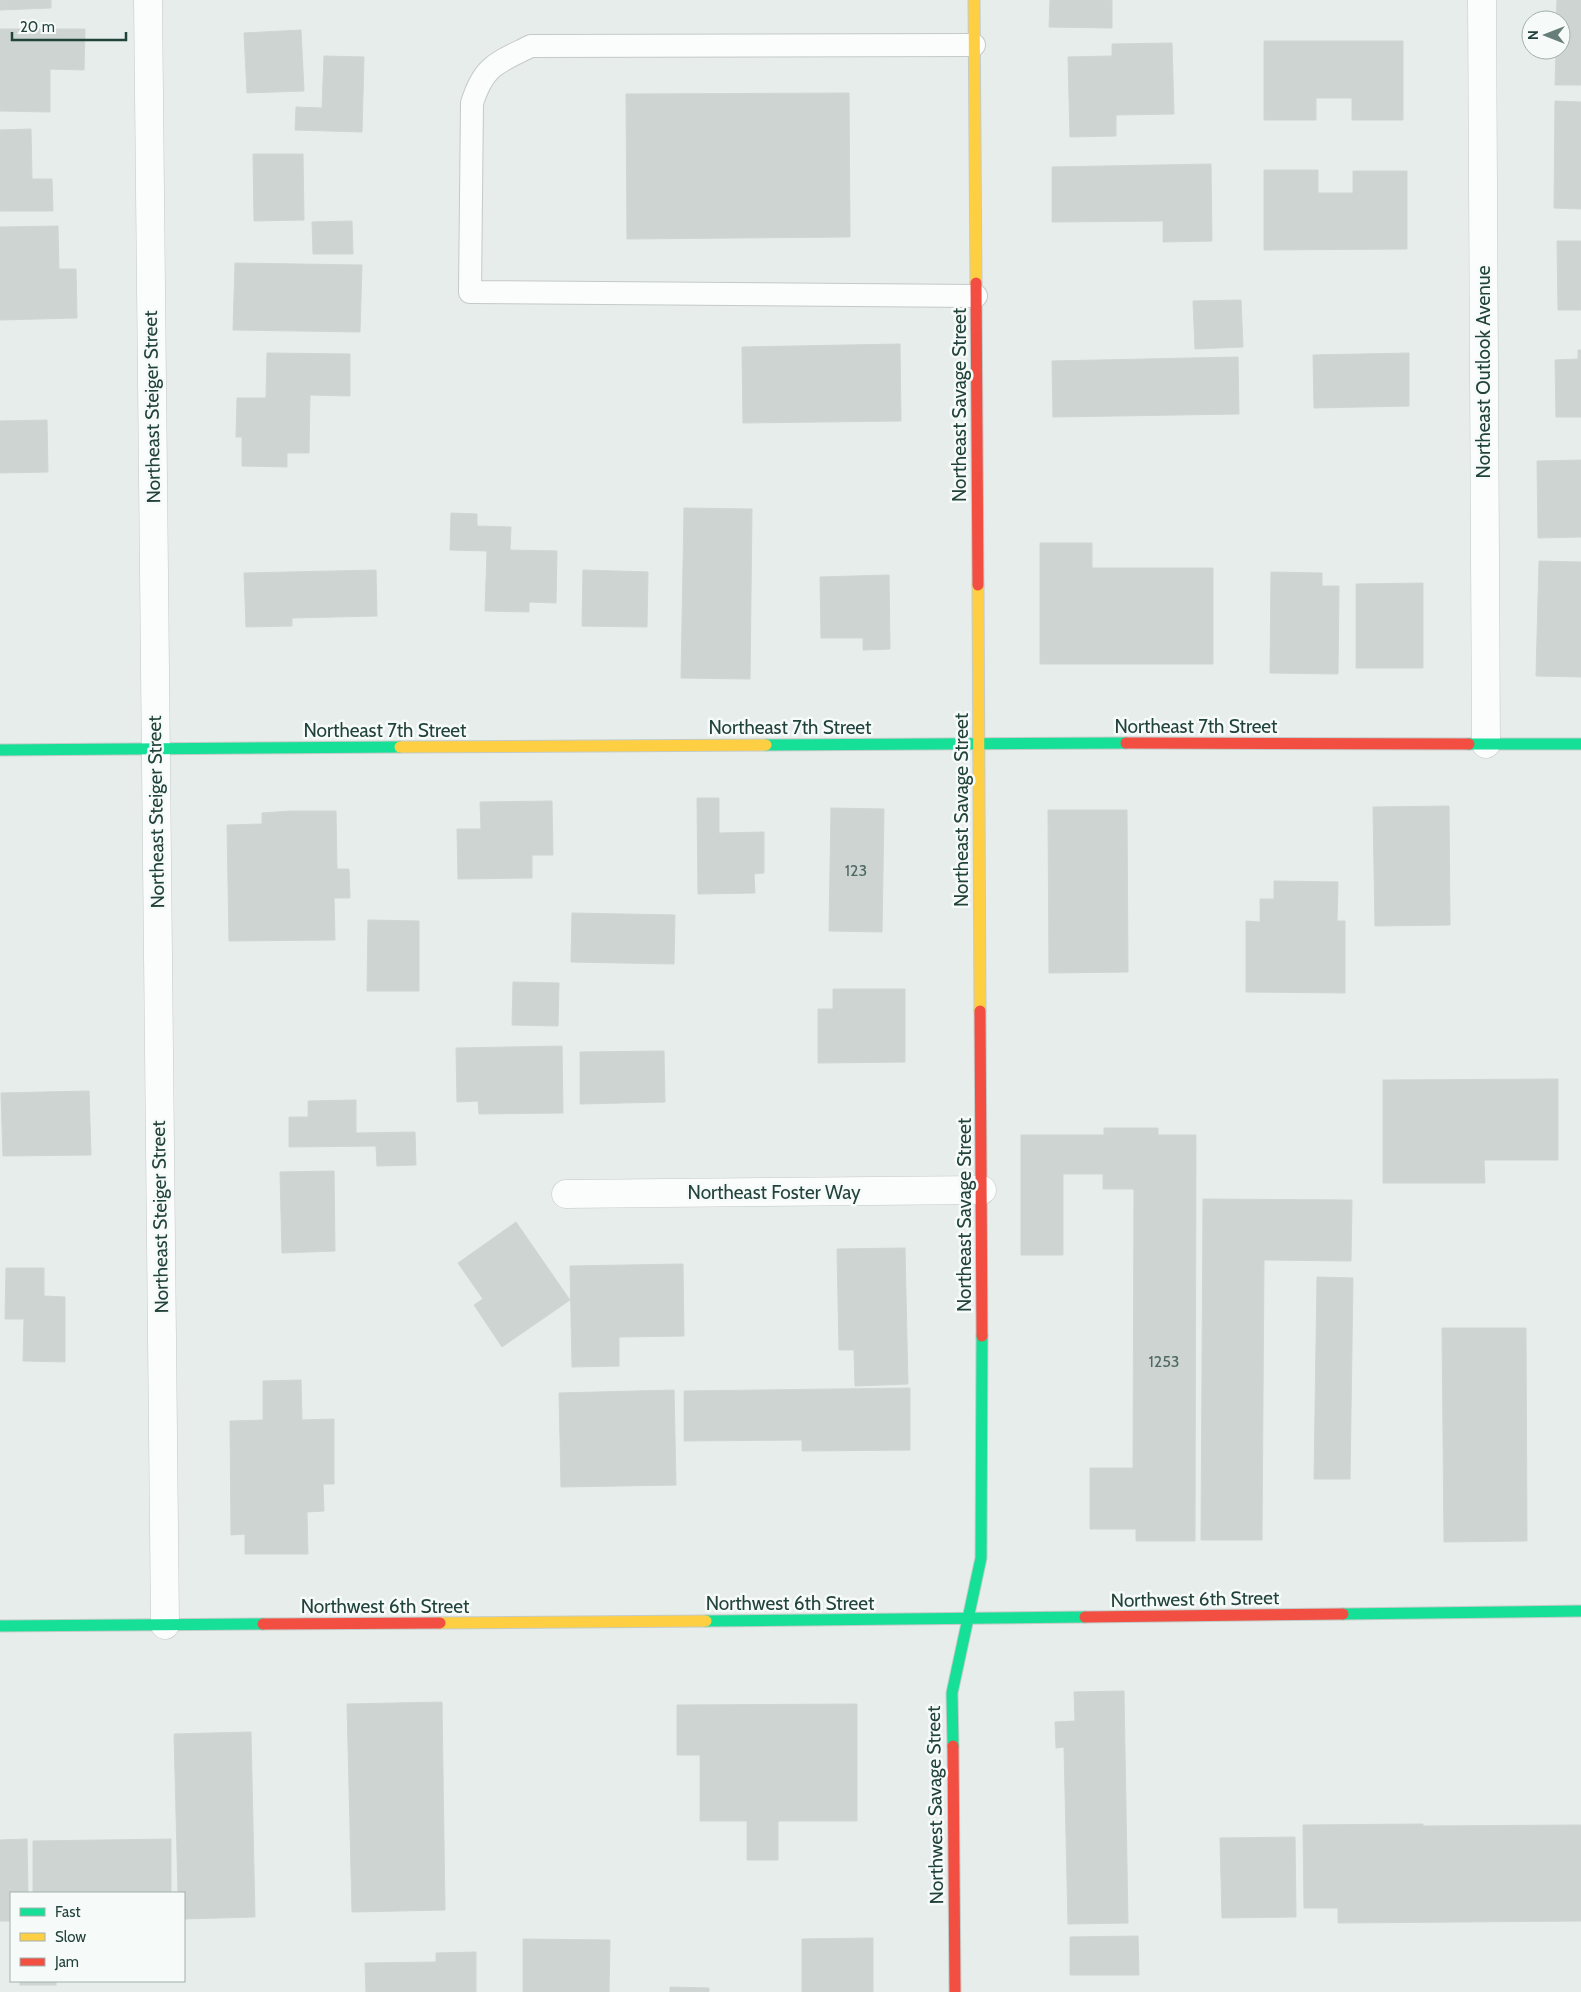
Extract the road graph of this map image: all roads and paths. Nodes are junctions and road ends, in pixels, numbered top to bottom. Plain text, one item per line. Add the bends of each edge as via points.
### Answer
1 (148, 0) edge
2 (974, 0) edge
3 (1482, 0) edge
4 (974, 45) junction
5 (976, 296) junction
6 (978, 744) junction
7 (1486, 744) junction
8 (1581, 744) edge
9 (0, 750) edge
10 (155, 750) junction
11 (982, 1190) junction
12 (566, 1194) dead end
13 (1581, 1611) edge
14 (967, 1619) junction
15 (165, 1625) junction
16 (0, 1626) edge
17 (955, 1992) edge

1 - 10 street, Northeast Steiger Street
2 - 4 main road, Northeast Savage Street
3 - 7 street, Northeast Outlook Avenue
4 - 5 main road, Northeast Savage Street
4 - 5 lane via 531,46 491,67 478,82 472,103 470,292
5 - 6 main road, Northeast Savage Street
6 - 7 main road, Northeast 7th Street
6 - 10 main road, Northeast 7th Street
6 - 11 main road, Northeast Savage Street
7 - 8 main road, Northeast 7th Street
9 - 10 main road, Northeast 7th Street
10 - 15 street, Northeast Steiger Street
11 - 12 street, Northeast Foster Way
11 - 14 main road, Northeast Savage Street via 981,1558
13 - 14 main road, Northwest 6th Street
14 - 15 main road, Northwest 6th Street
14 - 17 main road, Northwest Savage Street via 952,1693
15 - 16 main road, Northwest 6th Street

